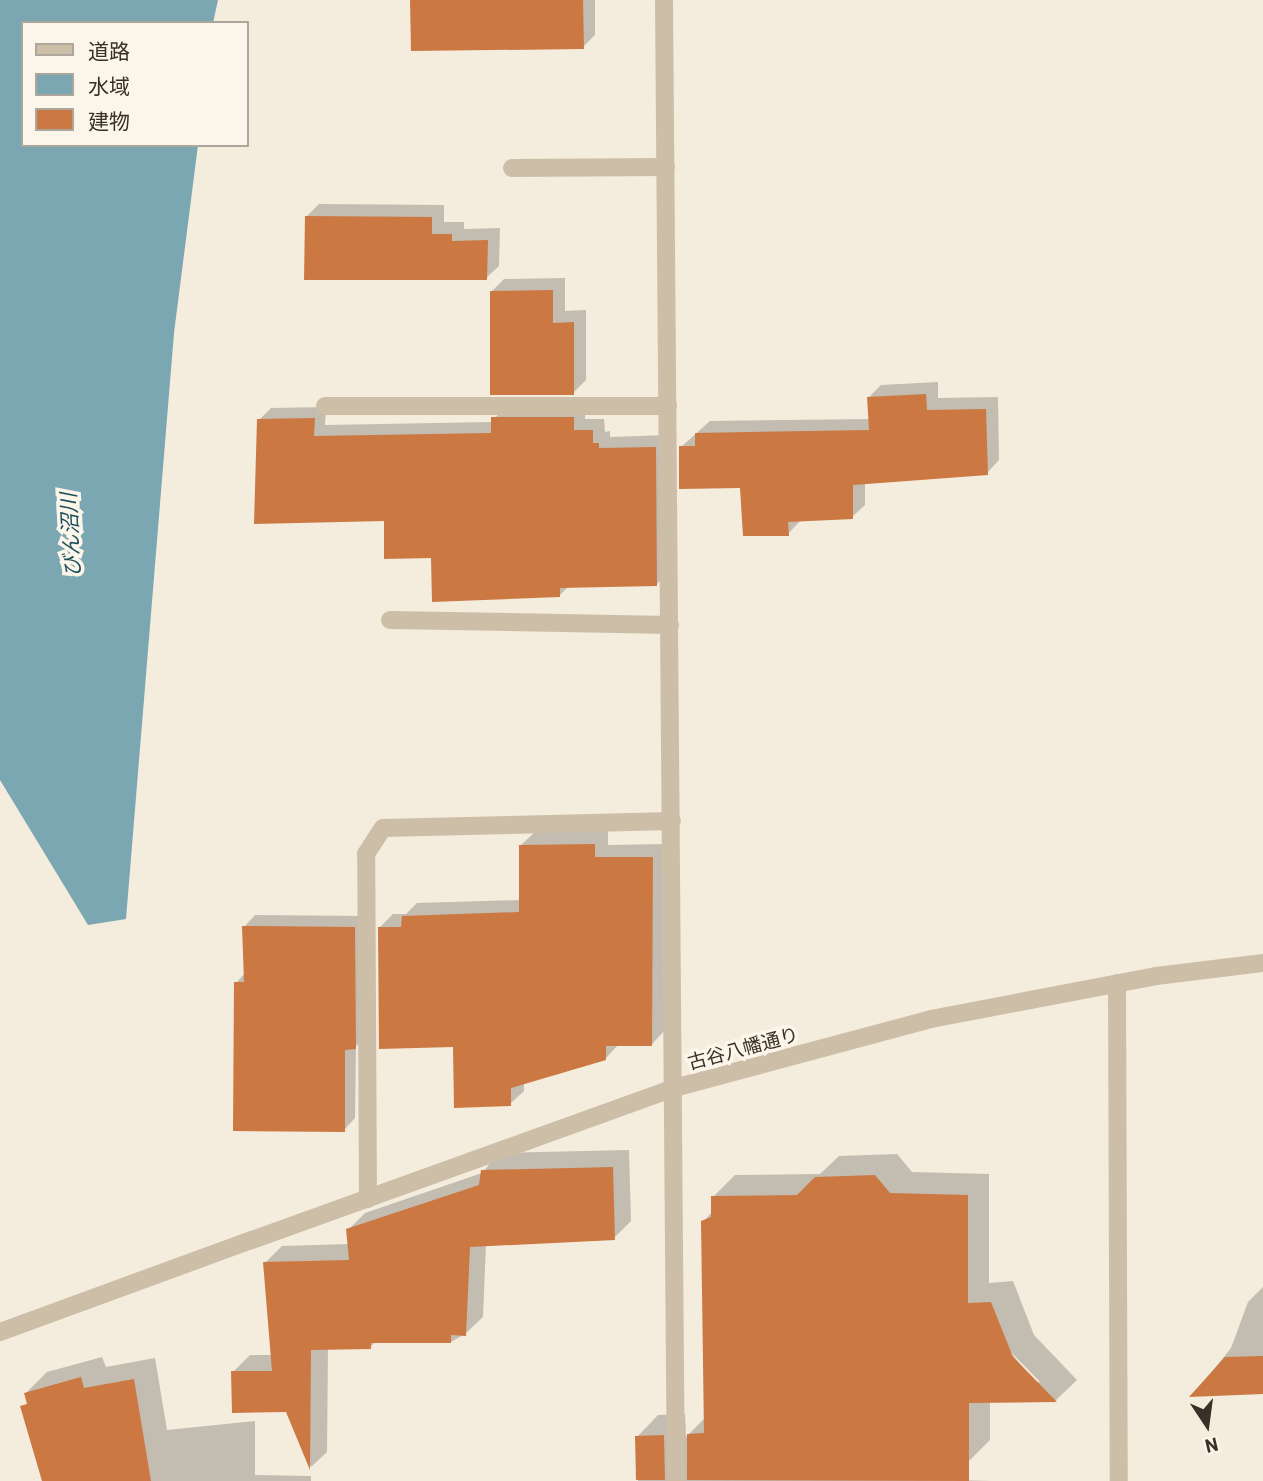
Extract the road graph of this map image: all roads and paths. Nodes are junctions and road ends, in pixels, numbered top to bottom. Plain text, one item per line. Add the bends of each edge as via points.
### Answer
1 (664, 0) edge
2 (666, 167) junction
3 (512, 168) dead end
4 (325, 406) dead end
5 (667, 406) junction
6 (390, 620) dead end
7 (670, 625) junction
8 (671, 821) junction
9 (1263, 963) edge
10 (1117, 984) junction
11 (674, 1088) junction
12 (368, 1199) junction
13 (0, 1332) edge
14 (676, 1481) edge
15 (1119, 1481) edge

1 - 2 street
2 - 3 street
2 - 5 street
4 - 5 street
5 - 7 street
6 - 7 street
7 - 8 street
8 - 11 street
8 - 12 street via 383,828 366,853
9 - 10 street, 古谷八幡通り
10 - 11 street, 古谷八幡通り via 931,1019
10 - 15 street
11 - 12 street, 古谷八幡通り
11 - 14 street
12 - 13 street, 古谷八幡通り

